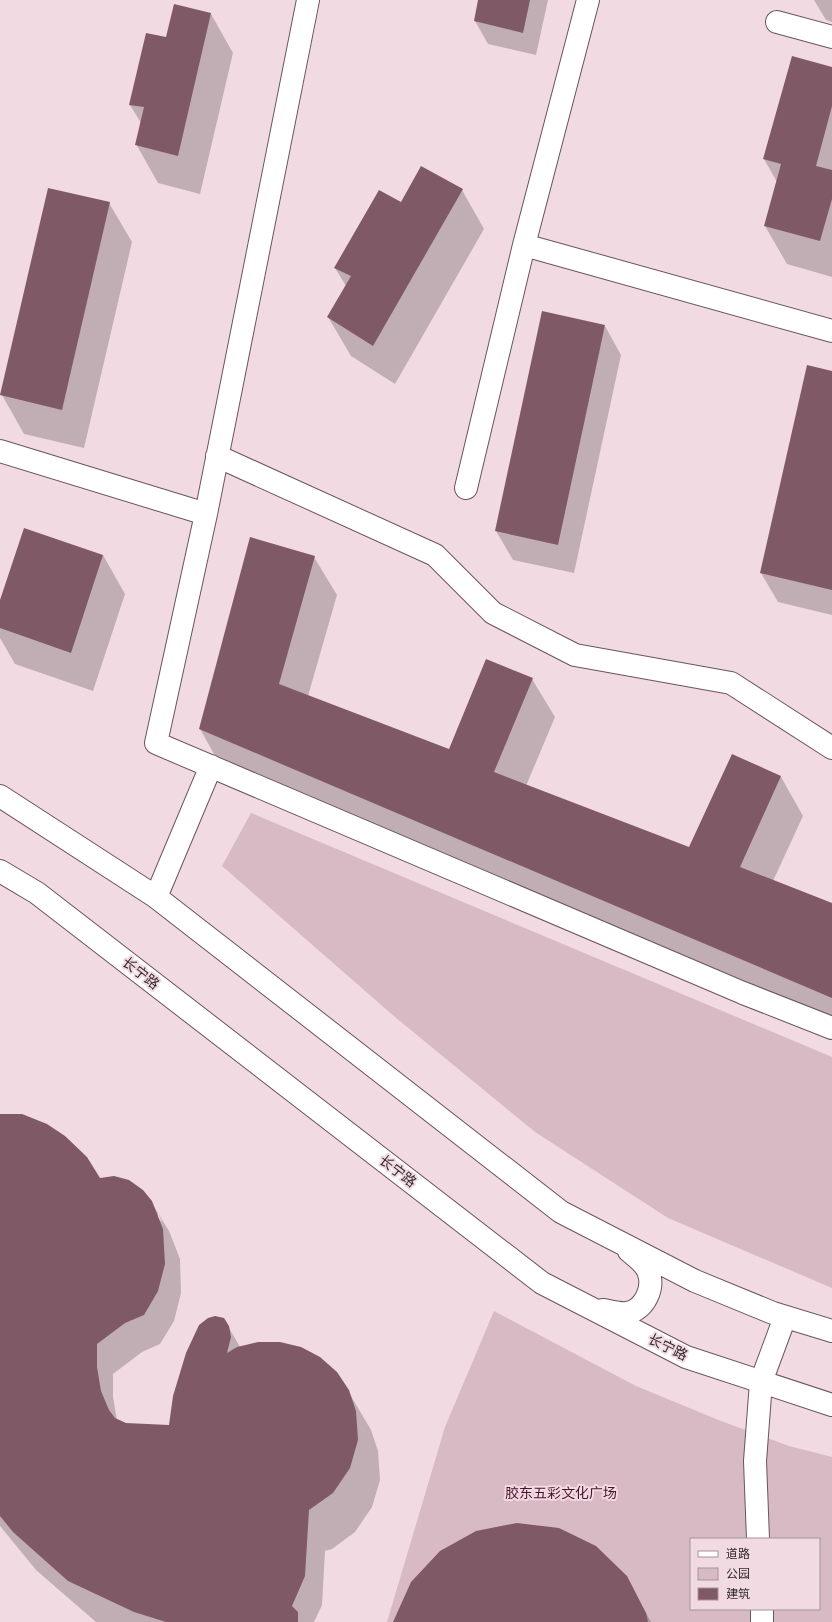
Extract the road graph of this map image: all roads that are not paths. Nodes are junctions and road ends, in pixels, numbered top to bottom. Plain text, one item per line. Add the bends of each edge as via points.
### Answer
1 (308, 0) edge
2 (588, 0) edge
3 (778, 22) dead end
4 (832, 37) edge
5 (524, 245) junction
6 (832, 331) edge
7 (0, 451) edge
8 (217, 456) junction
9 (466, 488) dead end
10 (206, 514) junction
11 (832, 748) edge
12 (210, 766) junction
13 (0, 796) edge
14 (0, 871) edge
15 (156, 897) junction
16 (832, 1028) edge
17 (614, 1239) junction
18 (592, 1308) junction
19 (785, 1317) junction
20 (832, 1331) edge
21 (761, 1382) junction
22 (832, 1405) edge
23 (758, 1538) edge
24 (762, 1610) edge
25 (762, 1622) edge

1 - 8 street
2 - 5 street
3 - 4 street
5 - 6 street
5 - 9 street
7 - 10 street
8 - 10 street
8 - 11 street via 435,555 493,613 574,655 731,683
10 - 12 street via 156,743
12 - 15 street
12 - 16 street via 743,993
13 - 15 street
14 - 18 street, 长宁路 via 37,893 542,1282
15 - 17 street via 561,1212
17 - 18 street via 642,1262 648,1271 651,1283 648,1295 636,1309 627,1313
17 - 19 street via 695,1281
18 - 21 street, 长宁路 via 686,1357
19 - 20 street
19 - 21 street
21 - 22 street, 长宁路
21 - 23 street via 755,1461
24 - 25 street

